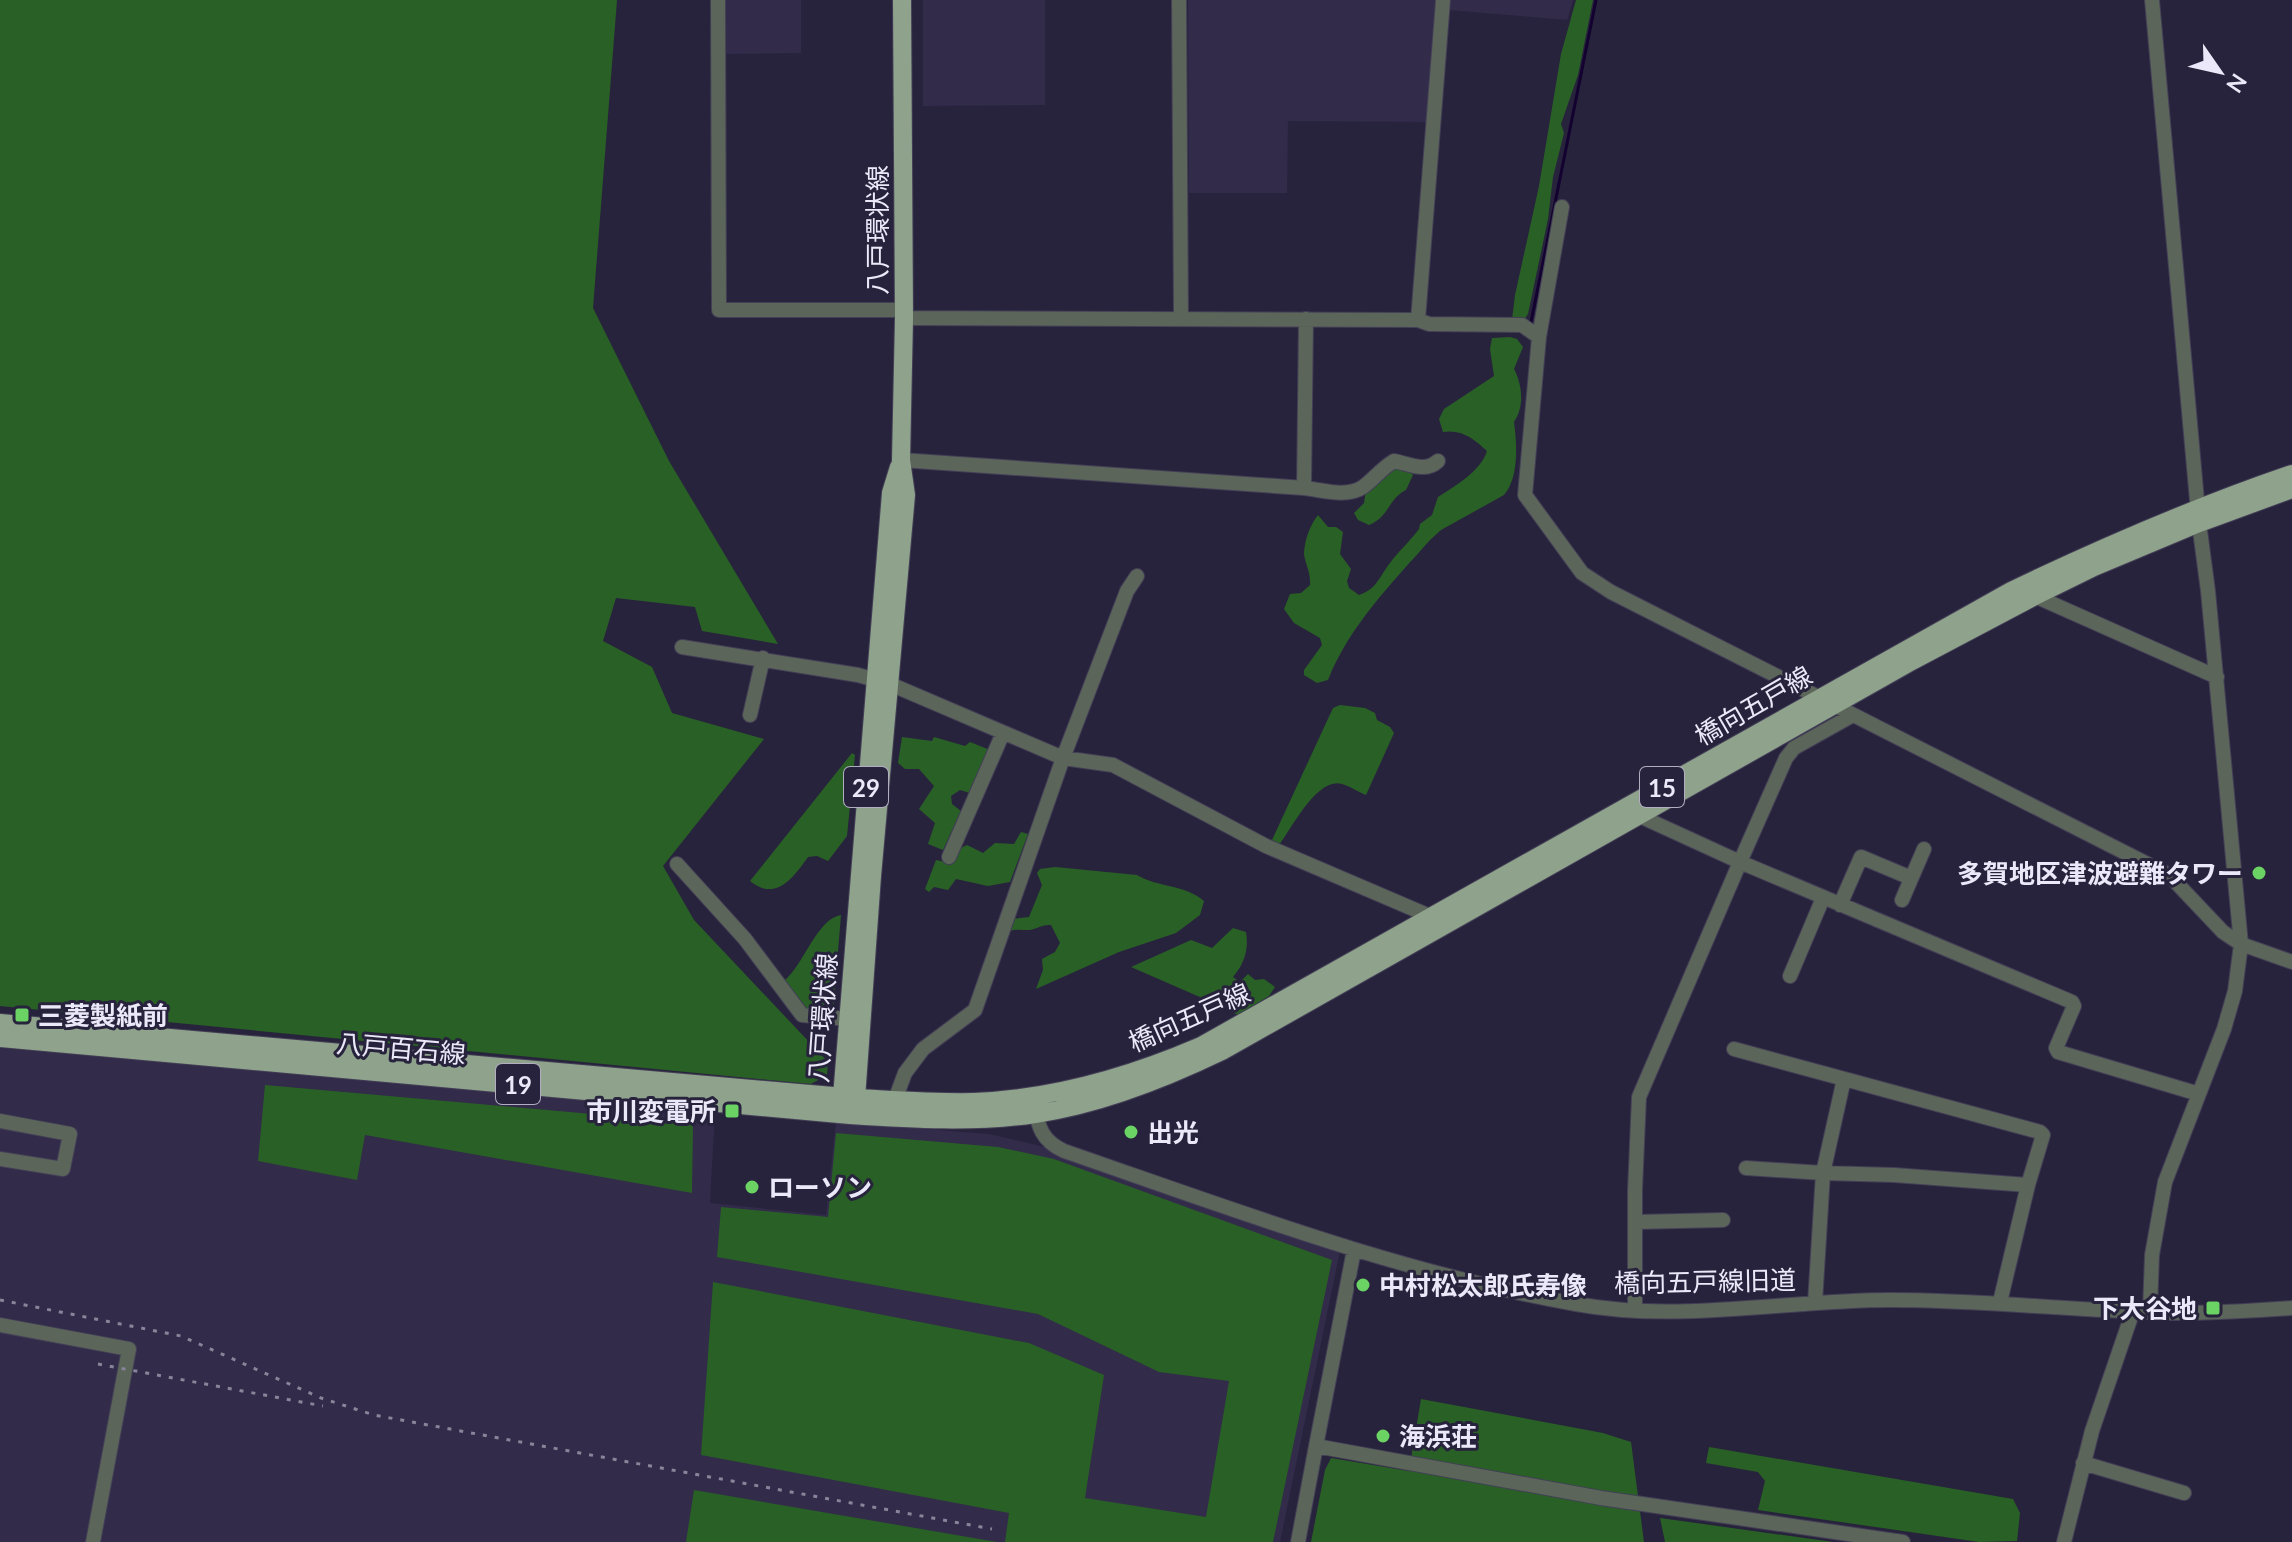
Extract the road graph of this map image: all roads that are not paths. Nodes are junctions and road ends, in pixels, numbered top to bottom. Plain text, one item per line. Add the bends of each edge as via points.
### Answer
1 (718, 0) edge
2 (902, 0) edge
3 (1179, 0) edge
4 (1443, 0) edge
5 (2152, 0) edge
6 (1562, 207) dead end
7 (904, 314) junction
8 (1181, 317) junction
9 (1306, 319) junction
10 (1418, 320) junction
11 (1539, 337) junction
12 (901, 460) junction
13 (1438, 461) dead end
14 (2292, 474) edge
15 (1304, 488) junction
16 (2292, 489) edge
17 (2198, 516) junction
18 (1137, 576) dead end
19 (2035, 596) junction
20 (682, 647) dead end
21 (763, 658) junction
22 (2217, 677) junction
23 (884, 682) junction
24 (1826, 712) junction
25 (750, 715) dead end
26 (1853, 715) junction
27 (1003, 733) junction
28 (1063, 758) junction
29 (1632, 813) junction
30 (1924, 849) dead end
31 (949, 857) dead end
32 (1740, 862) junction
33 (677, 864) dead end
34 (1911, 878) junction
35 (1823, 898) junction
36 (1902, 900) dead end
37 (1840, 905) junction
38 (1440, 920) junction
39 (2241, 944) junction
40 (2292, 962) edge
41 (1790, 976) dead end
42 (849, 1019) junction
43 (0, 1023) edge
44 (0, 1038) edge
45 (1734, 1049) dead end
46 (1844, 1079) junction
47 (2199, 1094) junction
48 (895, 1100) junction
49 (850, 1103) junction
50 (1034, 1106) junction
51 (0, 1121) edge
52 (0, 1159) edge
53 (1746, 1168) dead end
54 (1823, 1173) junction
55 (2028, 1185) junction
56 (1723, 1220) dead end
57 (1636, 1222) junction
58 (1354, 1250) junction
59 (2000, 1302) junction
60 (1815, 1303) junction
61 (2292, 1308) edge
62 (1635, 1311) junction
63 (2133, 1311) junction
64 (2150, 1311) junction
65 (0, 1325) edge
66 (1316, 1446) junction
67 (2083, 1463) junction
68 (2184, 1493) dead end
69 (93, 1542) edge
70 (1298, 1542) edge
71 (1903, 1542) edge
72 (2064, 1542) edge

1 - 7 street via 719,310
2 - 7 main road, 八戸環状線 / 29
3 - 8 street
4 - 10 street
5 - 17 street
6 - 11 street
7 - 8 street
7 - 12 main road, 八戸環状線 / 29
8 - 9 street
9 - 10 street
9 - 15 street
10 - 11 street via 1522,325
11 - 24 street via 1525,495 1547,528 1582,573
12 - 15 street
12 - 23 main road, 八戸環状線 / 29 via 891,493
13 - 15 street via 1424,469 1394,461 1347,493
14 - 17 main road, 橋向五戸線 / 15
16 - 17 main road, 橋向五戸線 / 15
17 - 19 main road, 橋向五戸線 / 15
17 - 22 street
17 - 24 main road, 橋向五戸線 / 15 via 2087,555 2011,591
18 - 28 street
19 - 22 street
19 - 24 main road, 橋向五戸線 / 15
20 - 21 street
21 - 23 street
21 - 25 street
22 - 39 street
23 - 27 street
23 - 42 main road, 八戸環状線 / 29
23 - 49 main road, 八戸環状線 / 29
24 - 26 street
24 - 26 street
24 - 29 main road, 橋向五戸線 / 15
24 - 32 street via 1786,758
26 - 39 street via 2169,875
27 - 28 street
27 - 31 street
28 - 38 street via 1113,765 1266,846
28 - 48 street via 975,1010 923,1049 905,1073
29 - 32 street
29 - 38 main road, 橋向五戸線 / 15
30 - 34 street
32 - 35 street
32 - 57 street via 1639,1097
33 - 42 street via 745,939 802,1015
34 - 36 street
34 - 37 street via 1861,857
35 - 37 street
35 - 41 street
37 - 47 street via 2072,1002 2058,1052
38 - 50 main road, 橋向五戸線 / 15 via 1266,1028 1194,1065 1131,1090
39 - 40 street
39 - 47 street via 2235,991
42 - 49 main road, 八戸環状線 / 29
43 - 49 main road, 八戸百石線 / 19
44 - 49 main road, 八戸百石線 / 19
45 - 46 street
46 - 54 street
46 - 55 street via 2040,1132
47 - 64 street via 2165,1182 2153,1244
48 - 49 main road, 八戸百石線 / 19
48 - 50 main road, 八戸百石線 / 19
49 - 50 main road, 八戸百石線 / 19 via 935,1119
50 - 58 street, 橋向五戸線旧道 via 1045,1139 1053,1146
51 - 52 street via 70,1134 63,1169
53 - 54 street
54 - 55 street
54 - 60 street
55 - 59 street
56 - 57 street
57 - 62 street
58 - 62 street, 橋向五戸線旧道 via 1541,1297
58 - 66 street
59 - 60 street, 橋向五戸線旧道
59 - 63 street, 橋向五戸線旧道
60 - 62 street, 橋向五戸線旧道
61 - 64 street, 橋向五戸線旧道
63 - 64 street, 橋向五戸線旧道
63 - 67 street
65 - 69 street via 129,1349
66 - 70 street
66 - 71 street via 1601,1498
67 - 68 street
67 - 72 street

